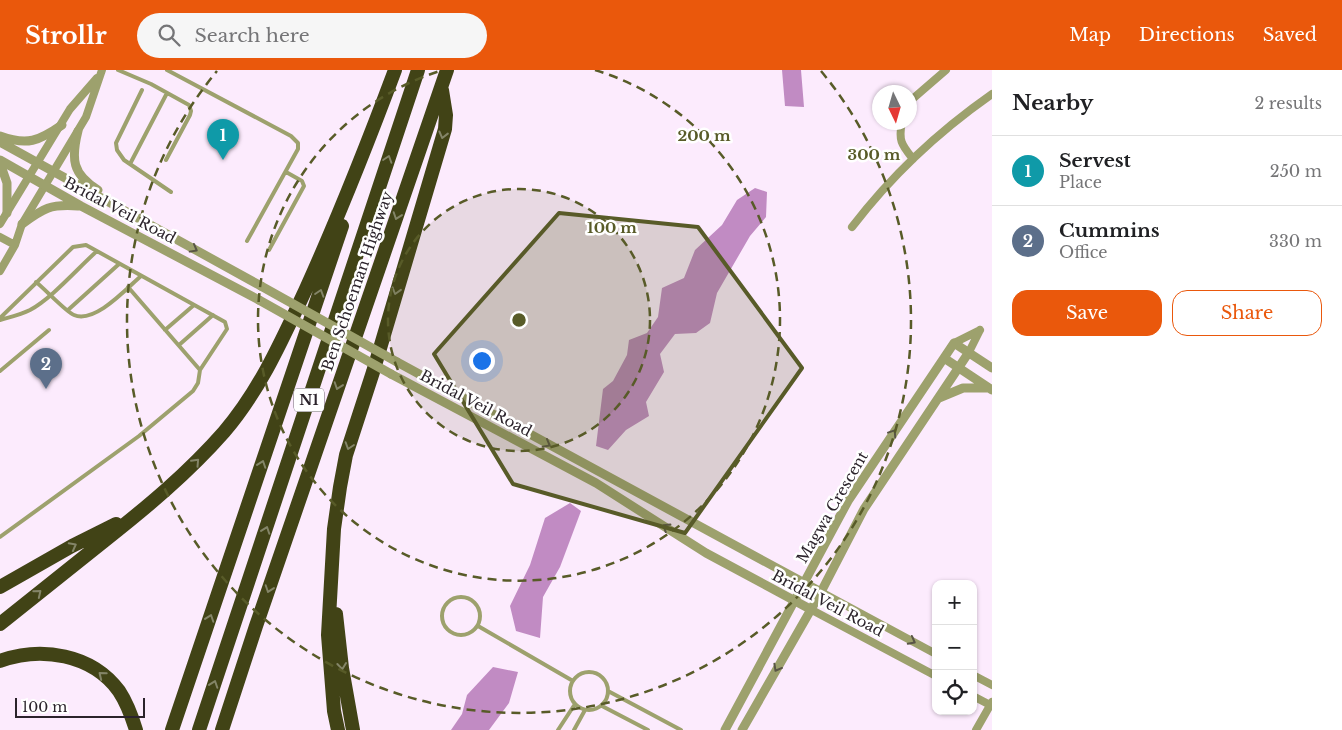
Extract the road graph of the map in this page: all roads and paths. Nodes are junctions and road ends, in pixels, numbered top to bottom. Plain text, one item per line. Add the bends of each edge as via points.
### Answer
1 (118, 70) edge
2 (167, 70) edge
3 (395, 70) edge
4 (418, 70) edge
5 (447, 70) edge
6 (946, 70) edge
7 (101, 72) edge
8 (441, 87) junction
9 (142, 90) dead end
10 (167, 93) junction
11 (992, 94) edge
12 (917, 96) edge
13 (377, 119) junction
14 (62, 125) junction
15 (901, 130) edge
16 (78, 131) junction
17 (0, 136) edge
18 (0, 142) edge
19 (913, 159) junction
20 (166, 160) dead end
21 (0, 161) edge
22 (38, 163) junction
23 (130, 164) junction
24 (54, 172) junction
25 (286, 172) junction
26 (29, 176) junction
27 (45, 185) junction
28 (171, 192) dead end
29 (81, 206) junction
30 (7, 213) junction
31 (0, 224) edge
32 (22, 224) junction
33 (852, 227) dead end
34 (164, 232) junction
35 (0, 237) edge
36 (247, 241) dead end
37 (14, 245) junction
38 (269, 250) dead end
39 (96, 251) junction
40 (119, 264) junction
41 (0, 271) edge
42 (141, 276) junction
43 (36, 282) junction
44 (128, 287) junction
45 (50, 294) junction
46 (194, 305) junction
47 (68, 310) junction
48 (213, 315) junction
49 (0, 319) edge
50 (49, 330) dead end
51 (165, 330) junction
52 (954, 343) junction
53 (179, 345) junction
54 (969, 352) junction
55 (944, 358) junction
56 (959, 368) junction
57 (992, 368) edge
58 (200, 370) junction
59 (0, 371) edge
60 (990, 389) edge
61 (937, 399) junction
62 (161, 496) junction
63 (0, 537) edge
64 (331, 583) junction
65 (804, 583) junction
66 (0, 587) edge
67 (821, 592) junction
68 (794, 601) junction
69 (810, 609) junction
70 (0, 624) edge
71 (478, 626) junction
72 (932, 652) edge
73 (0, 661) edge
74 (932, 674) edge
75 (977, 677) edge
76 (573, 681) junction
77 (992, 685) edge
78 (608, 692) junction
79 (977, 698) edge
80 (574, 704) junction
81 (991, 705) edge
82 (602, 706) junction
83 (585, 710) junction
84 (136, 730) edge
85 (172, 730) edge
86 (199, 730) edge
87 (222, 730) edge
88 (338, 730) edge
89 (353, 730) edge
90 (558, 730) edge
91 (574, 730) edge
92 (648, 730) edge
93 (681, 730) edge
94 (725, 730) edge
95 (742, 730) edge
96 (976, 730) edge

1 - 10 lane
2 - 25 lane via 296,140 298,149
3 - 13 highway
86 -> 4 highway, Ben Schoeman Highway / N1
5 - 8 highway, Ben Schoeman Highway / N1
6 - 12 street
7 - 14 street via 70,109
7 - 16 street
8 -> 64 highway via 445,129 346,455 334,528
8 -> 87 highway, Ben Schoeman Highway / N1
9 - 23 lane via 116,143 120,156
10 - 20 lane via 189,105 191,111
10 - 23 lane
11 - 19 street via 971,108
62 -> 13 highway via 225,431 252,395 312,276
85 -> 13 highway
14 - 17 street via 28,142
14 - 22 street
15 - 19 street via 902,145
16 - 24 street
16 - 34 street via 73,154 82,177
18 - 22 street, Bridal Veil Road
19 - 33 street
21 - 26 street, Bridal Veil Road
21 - 30 street via 7,183
22 - 24 street, Bridal Veil Road
22 - 26 street
23 - 28 lane
24 - 27 street
24 - 34 street, Bridal Veil Road
25 - 36 lane
25 - 38 lane via 302,181 304,186
26 - 27 street, Bridal Veil Road
26 - 30 street
27 - 29 street, Bridal Veil Road
27 - 32 street
29 - 32 street via 48,207
68 -> 29 street, Bridal Veil Road, bridge via 706,553 596,483
30 - 31 street
32 - 37 street
34 -> 65 street, Bridal Veil Road, bridge
35 - 37 street
37 - 41 street
39 - 40 lane
39 - 43 lane via 86,245 73,247
39 - 45 lane
40 - 42 lane
40 - 47 lane
42 - 44 lane
42 - 46 lane
43 - 45 lane
43 - 49 lane
44 - 47 lane via 100,312 85,316 74,315
44 - 51 lane
45 - 47 lane
45 - 49 lane via 32,310
46 - 48 lane
46 - 51 lane
48 - 53 lane
48 - 58 lane via 225,322 227,329
50 - 59 lane
51 - 53 lane
52 - 54 street
52 - 54 street via 980,330
52 - 55 street, Magwa Crescent
53 - 58 lane
54 - 56 street, Magwa Crescent
54 - 57 street
55 - 56 street
65 -> 55 street, Magwa Crescent via 848,501
56 - 60 street
56 - 61 street, Magwa Crescent
58 - 63 lane via 193,391 139,436
60 - 61 street via 963,388
61 - 67 street, Magwa Crescent via 864,509
66 -> 62 highway
70 -> 62 highway
64 - 88 highway via 328,635
64 -> 89 highway
65 - 67 street, Bridal Veil Road
65 - 68 street, Magwa Crescent
67 - 69 street, Magwa Crescent
67 -> 72 street, Bridal Veil Road
68 - 69 street, Bridal Veil Road
68 - 94 street, Magwa Crescent
69 - 74 street, Bridal Veil Road
69 -> 95 street, Magwa Crescent
71 - 71 lane via 469,634 451,632 443,624 445,605 455,598 474,601 480,613
71 - 76 lane
84 -> 73 highway via 119,691 93,668 71,658 48,653
75 - 77 street
76 - 78 lane via 583,673 596,673 606,682
76 - 80 lane via 570,693
78 - 82 lane
78 - 93 lane
79 - 81 street
80 - 83 lane
80 - 90 lane
81 - 96 street
82 - 83 lane
82 - 92 lane
83 - 91 lane

